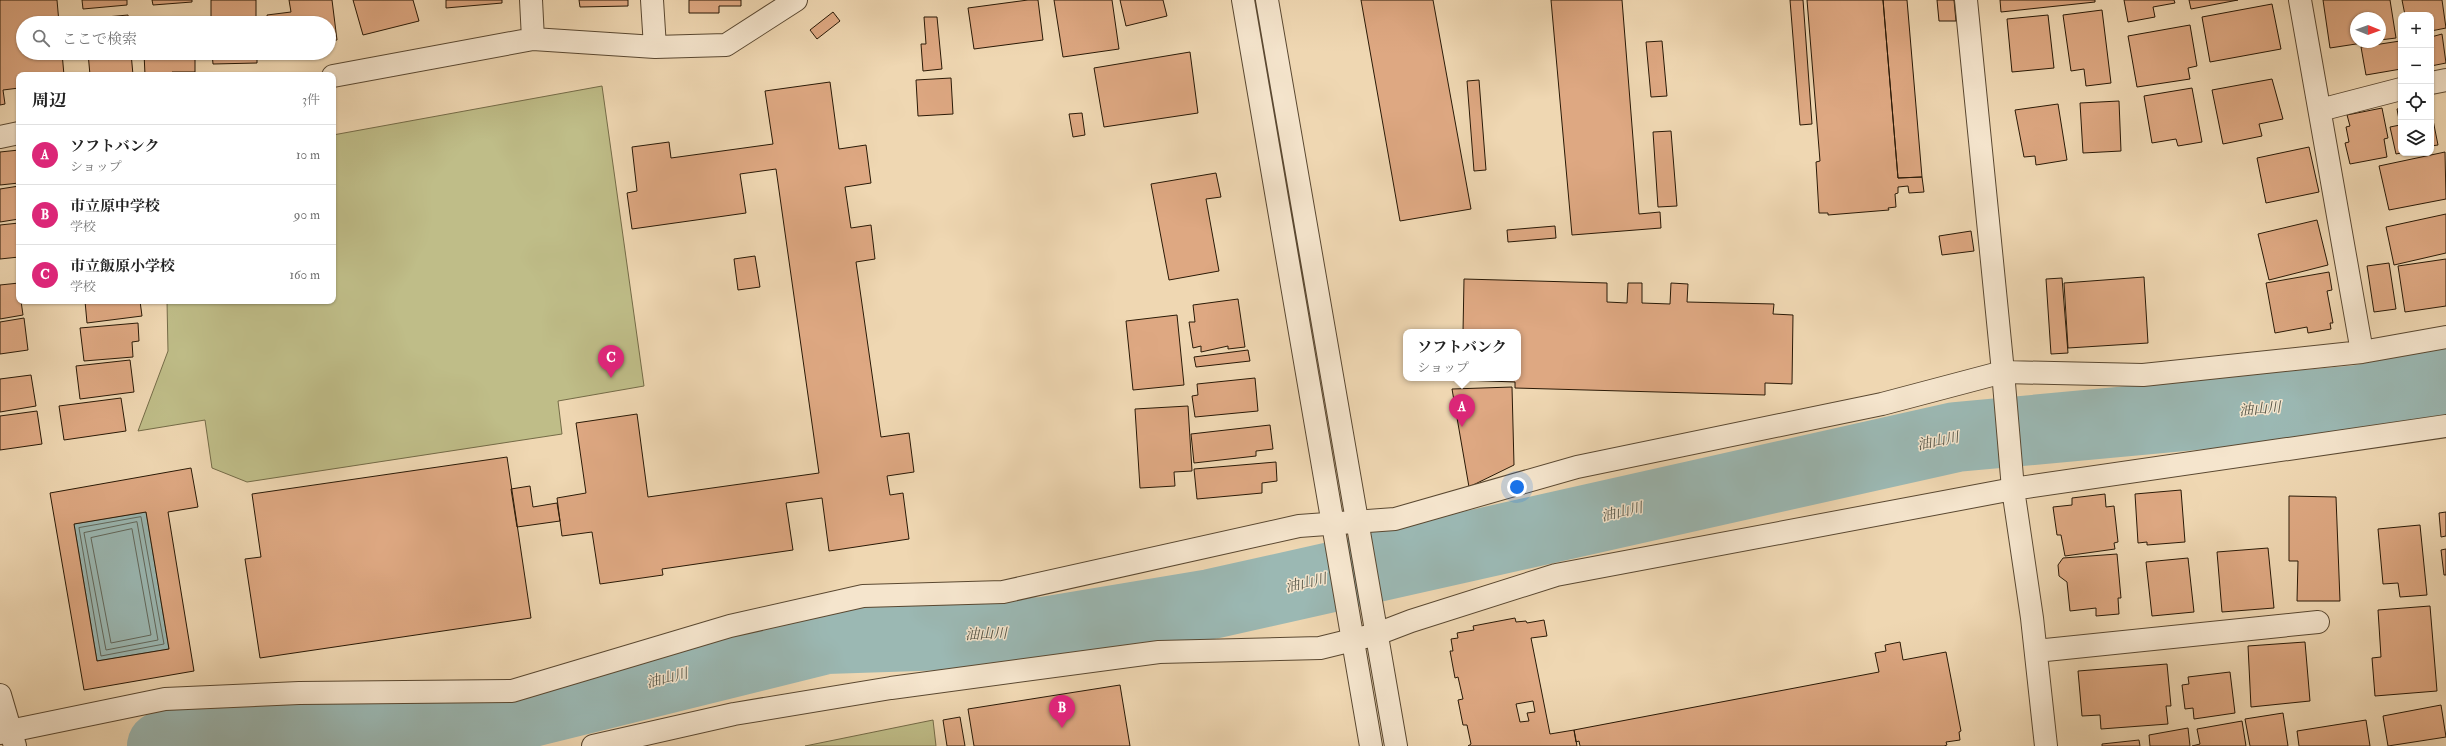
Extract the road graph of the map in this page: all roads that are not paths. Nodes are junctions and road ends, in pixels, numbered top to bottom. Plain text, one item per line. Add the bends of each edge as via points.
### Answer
1 (531, 0) edge
2 (652, 0) edge
3 (796, 0) edge
4 (1243, 0) edge
5 (1267, 0) edge
6 (1966, 0) edge
7 (2300, 0) edge
8 (533, 39) junction
9 (655, 47) junction
10 (336, 75) edge
11 (2446, 80) edge
12 (2434, 82) edge
13 (2398, 90) edge
14 (2320, 110) junction
15 (16, 134) edge
16 (0, 137) edge
17 (2446, 337) edge
18 (2362, 352) junction
19 (2003, 372) junction
20 (2446, 426) edge
21 (2013, 489) junction
22 (1360, 532) junction
23 (1335, 533) junction
24 (2318, 622) dead end
25 (1375, 623) junction
26 (1353, 640) junction
27 (2036, 651) junction
28 (0, 695) edge
29 (8, 737) edge
30 (593, 746) edge
31 (1372, 746) edge
32 (1396, 746) edge
33 (2046, 746) edge

1 - 8 street
2 - 9 street
3 - 9 street via 726,45
4 - 23 street
5 - 22 street
6 - 19 street
7 - 14 street
8 - 9 street
8 - 10 street
11 - 12 street
13 - 14 street
14 - 18 street
15 - 16 street
17 - 18 street
18 - 19 street via 2143,375
19 - 21 street
19 - 22 street via 1882,404 1577,467 1395,519
20 - 21 street
21 - 25 street via 1556,576 1411,621
21 - 27 street
22 - 23 street
22 - 25 street
23 - 26 street
23 - 29 street via 1299,526 1003,592 863,596 730,626 512,690 299,693 165,699
24 - 27 street
25 - 26 street
25 - 32 street
26 - 30 street via 1320,648 1159,652 891,688 734,714
26 - 31 street
27 - 33 street
28 - 29 street

